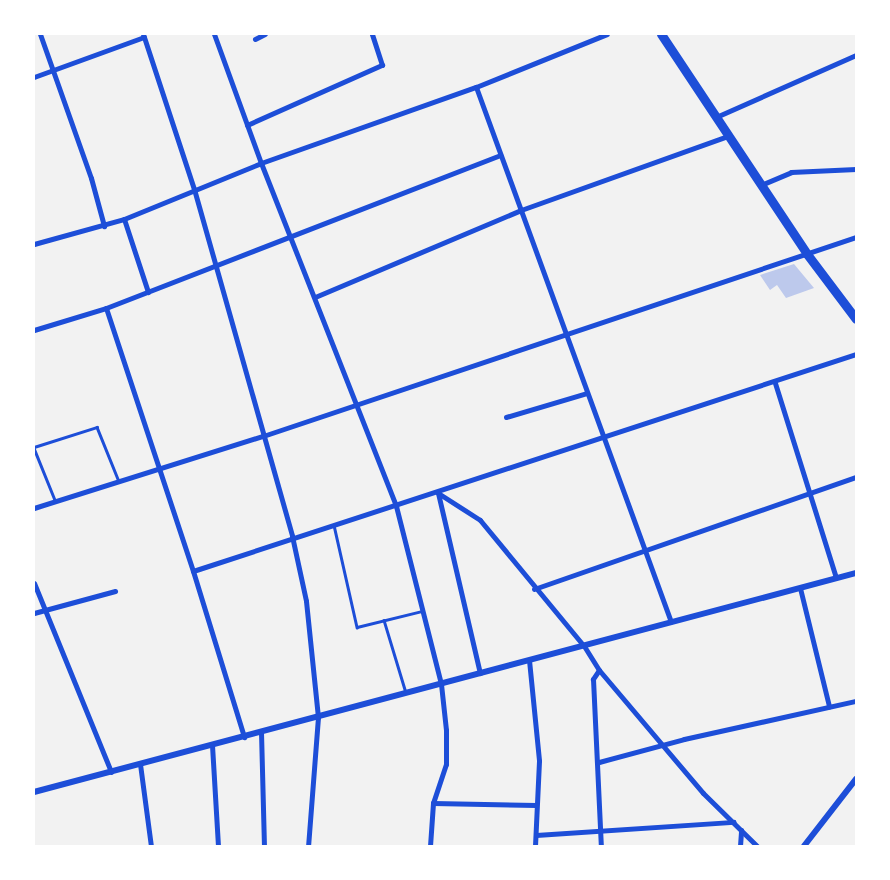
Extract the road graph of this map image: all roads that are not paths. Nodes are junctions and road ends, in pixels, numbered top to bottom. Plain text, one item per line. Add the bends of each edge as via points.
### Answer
1 (40, 34) edge
2 (214, 34) edge
3 (265, 34) edge
4 (372, 34) edge
5 (607, 34) edge
6 (660, 34) edge
7 (143, 35) edge
8 (255, 38) dead end
9 (856, 55) edge
10 (54, 71) junction
11 (34, 77) edge
12 (476, 86) junction
13 (716, 117) junction
14 (247, 125) junction
15 (728, 136) junction
16 (500, 155) junction
17 (261, 163) junction
18 (856, 169) edge
19 (761, 185) junction
20 (194, 189) junction
21 (521, 210) junction
22 (124, 219) junction
23 (104, 226) junction
24 (289, 235) junction
25 (856, 237) edge
26 (34, 244) edge
27 (807, 254) junction
28 (216, 265) junction
29 (148, 292) junction
30 (315, 296) junction
31 (106, 308) junction
32 (856, 319) edge
33 (34, 330) edge
34 (566, 334) junction
35 (856, 354) edge
36 (775, 383) junction
37 (587, 393) junction
38 (358, 403) junction
39 (506, 417) dead end
40 (263, 436) junction
41 (604, 437) junction
42 (34, 448) edge
43 (158, 466) junction
44 (856, 477) edge
45 (118, 479) junction
46 (438, 493) junction
47 (808, 494) junction
48 (55, 500) junction
49 (396, 506) junction
50 (34, 508) edge
51 (334, 524) junction
52 (292, 536) junction
53 (644, 550) junction
54 (193, 571) junction
55 (856, 573) edge
56 (836, 578) junction
57 (34, 583) edge
58 (800, 588) junction
59 (534, 589) junction
60 (115, 592) dead end
61 (45, 610) junction
62 (422, 611) junction
63 (34, 613) edge
64 (384, 620) junction
65 (671, 622) junction
66 (584, 646) junction
67 (529, 660) junction
68 (599, 670) junction
69 (480, 674) junction
70 (442, 684) junction
71 (406, 693) junction
72 (856, 701) edge
73 (829, 706) junction
74 (318, 717) junction
75 (261, 732) junction
76 (244, 737) junction
77 (212, 745) junction
78 (666, 745) junction
79 (151, 754) dead end
80 (158, 760) junction
81 (123, 761) dead end
82 (599, 762) junction
83 (140, 764) junction
84 (121, 769) junction
85 (111, 772) junction
86 (856, 779) edge
87 (34, 792) edge
88 (433, 802) junction
89 (536, 805) junction
90 (734, 822) junction
91 (742, 830) junction
92 (601, 832) junction
93 (536, 835) junction
94 (151, 846) edge
95 (218, 846) edge
96 (264, 846) edge
97 (308, 846) edge
98 (430, 846) edge
99 (535, 846) edge
100 (602, 846) edge
101 (740, 846) edge
102 (757, 846) edge
103 (804, 846) edge

1 - 10 street
2 - 14 street
3 - 8 street
4 - 14 street via 382,65
5 - 12 street
6 - 13 main road
7 - 10 street
7 - 20 street
9 - 13 street
10 - 11 street
10 - 23 street
12 - 16 street
12 - 17 street
13 - 15 main road
14 - 17 street
15 - 19 main road
15 - 21 street
16 - 21 street
16 - 24 street
17 - 20 street
17 - 24 street
18 - 19 street via 791,172
19 - 27 main road
20 - 22 street
20 - 28 street
21 - 30 street
21 - 34 street
22 - 23 street
22 - 29 street
23 - 26 street
24 - 28 street
24 - 30 street
25 - 27 street
27 - 32 main road
27 - 34 street
28 - 29 street
28 - 40 street
29 - 31 street
30 - 38 street
31 - 33 street
31 - 43 street
34 - 37 street
34 - 38 street
35 - 36 street
36 - 41 street
36 - 47 street
37 - 39 street
37 - 41 street
38 - 40 street
38 - 49 street
40 - 43 street
40 - 52 street
41 - 46 street
41 - 53 street
42 - 45 lane via 97,427
42 - 48 lane
43 - 45 street
43 - 54 street
44 - 47 street
45 - 48 street
46 - 49 street
46 - 59 street via 480,520
46 - 69 street
47 - 53 street
47 - 56 street
48 - 50 street
49 - 51 street
49 - 62 street
51 - 52 street
51 - 64 lane via 357,627
52 - 54 street
52 - 74 street via 306,601
53 - 59 street
53 - 65 street
54 - 76 street
55 - 56 street
56 - 58 street
57 - 61 street
58 - 65 street
58 - 73 street
59 - 66 street
60 - 61 street
61 - 63 street
61 - 85 street
62 - 64 lane
62 - 70 street
64 - 71 lane
65 - 66 street
66 - 67 street
66 - 68 street
67 - 69 street
67 - 89 street via 539,760
68 - 78 street
68 - 82 street via 593,679
69 - 70 street
70 - 71 street
70 - 88 street via 446,764
71 - 74 street
72 - 73 street
73 - 78 street
74 - 75 street
74 - 97 street
75 - 76 street
75 - 96 street
76 - 77 street
77 - 80 street
77 - 95 street
78 - 82 street
78 - 90 street via 703,792
79 - 80 street
80 - 83 street
81 - 84 street
82 - 92 street
83 - 84 street
83 - 94 street
84 - 85 street
85 - 87 street
86 - 103 street
88 - 89 street
88 - 98 street
89 - 93 street
90 - 91 street
90 - 92 street
91 - 101 street
91 - 102 street
92 - 93 street
92 - 100 street
93 - 99 street

